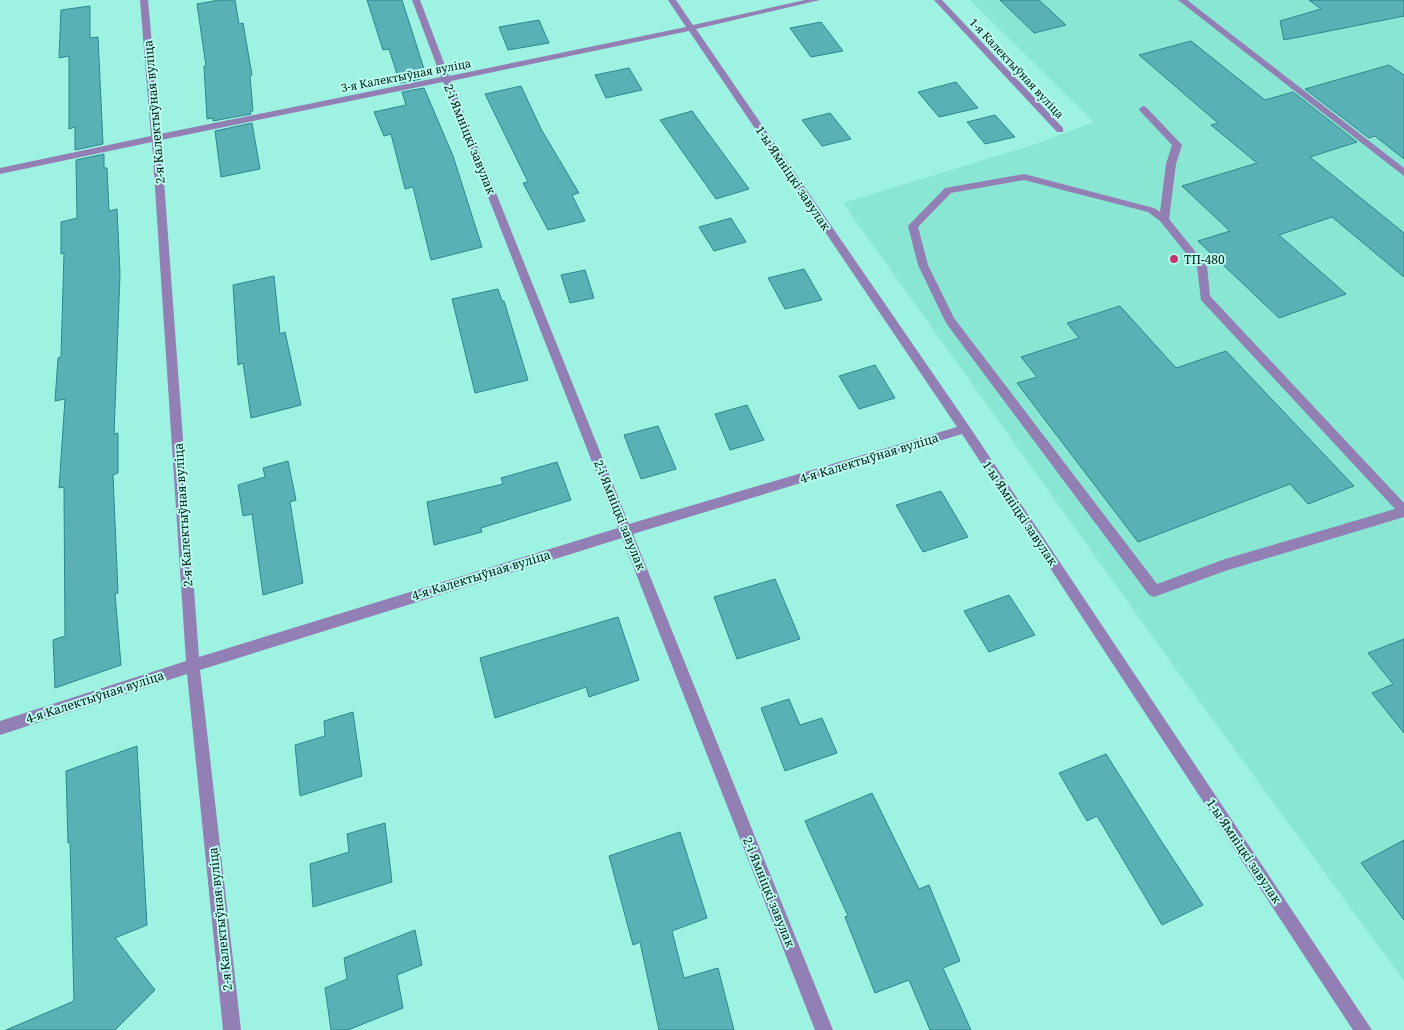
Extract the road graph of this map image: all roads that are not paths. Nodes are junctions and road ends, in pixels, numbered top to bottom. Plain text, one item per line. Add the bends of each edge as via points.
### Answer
1 (144, 0) edge
2 (416, 0) edge
3 (672, 0) edge
4 (816, 0) edge
5 (938, 0) edge
6 (1182, 0) edge
7 (691, 29) junction
8 (446, 79) junction
9 (1142, 109) dead end
10 (1060, 130) dead end
11 (156, 137) junction
12 (0, 172) edge
13 (1404, 173) edge
14 (1164, 219) junction
15 (965, 429) junction
16 (1404, 512) edge
17 (626, 530) junction
18 (193, 665) junction
19 (0, 728) edge
20 (232, 1030) edge
21 (824, 1030) edge
22 (1363, 1030) edge

1 - 11 street, 2-я Калектыўная вуліца
2 - 8 street, 2-і Ямніцкі завулак
3 - 7 street, 1-ы Ямніцкі завулак
4 - 7 street, 3-я Калектыўная вуліца
5 - 10 street, 1-я Калектыўная вуліца
6 - 13 street
7 - 8 street, 3-я Калектыўная вуліца
7 - 15 street, 1-ы Ямніцкі завулак
8 - 11 street, 3-я Калектыўная вуліца
8 - 17 street, 2-і Ямніцкі завулак
9 - 14 street via 1177,145 1171,164
11 - 12 street, 3-я Калектыўная вуліца
11 - 18 street, 2-я Калектыўная вуліца
14 - 16 street via 1202,266 1205,297
14 - 16 street via 1151,210 1024,177 948,190 914,226 923,265 950,320 1154,591 1225,565
15 - 17 street, 4-я Калектыўная вуліца
15 - 22 street, 1-ы Ямніцкі завулак
17 - 18 street, 4-я Калектыўная вуліца
17 - 21 street, 2-і Ямніцкі завулак
18 - 19 street, 4-я Калектыўная вуліца
18 - 20 street, 2-я Калектыўная вуліца

